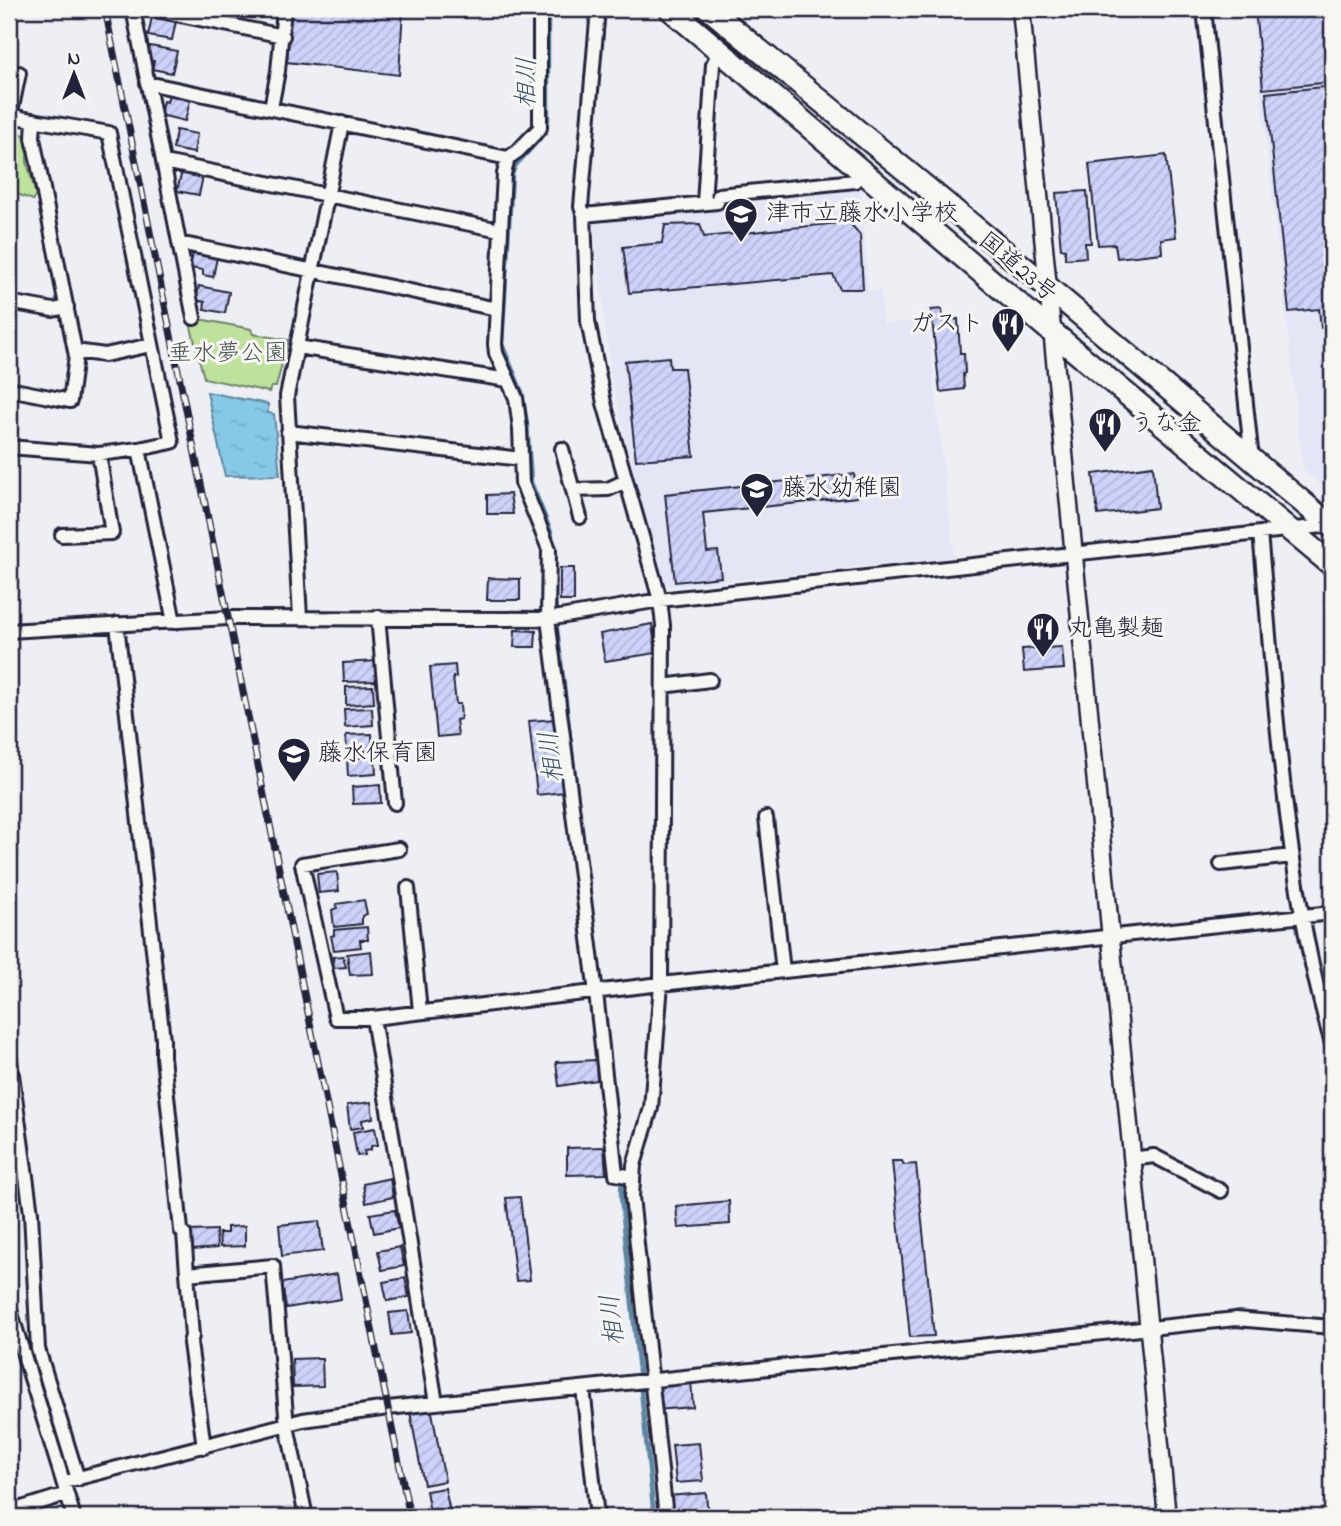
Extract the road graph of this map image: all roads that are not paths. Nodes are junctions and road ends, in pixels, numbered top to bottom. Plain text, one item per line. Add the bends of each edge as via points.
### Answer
1 (132, 9) edge
2 (151, 9) edge
3 (284, 9) edge
4 (540, 9) edge
5 (598, 9) edge
6 (670, 9) edge
7 (1021, 9) edge
8 (1204, 9) edge
9 (718, 12) edge
10 (283, 36) junction
11 (720, 51) junction
12 (19, 74) dead end
13 (147, 83) junction
14 (271, 108) junction
15 (10, 117) edge
16 (34, 120) junction
17 (342, 123) junction
18 (508, 158) junction
19 (164, 162) junction
20 (855, 181) dead end
21 (328, 195) junction
22 (704, 203) junction
23 (584, 215) junction
24 (500, 230) junction
25 (179, 243) junction
26 (312, 270) junction
27 (1049, 289) junction
28 (9, 302) edge
29 (67, 307) junction
30 (497, 309) junction
31 (194, 318) dead end
32 (1052, 332) junction
33 (151, 345) junction
34 (297, 346) junction
35 (75, 351) junction
36 (508, 380) junction
37 (9, 389) edge
38 (288, 432) junction
39 (9, 447) edge
40 (139, 449) junction
41 (562, 449) dead end
42 (99, 454) junction
43 (521, 459) junction
44 (1252, 461) junction
45 (626, 481) junction
46 (573, 491) junction
47 (580, 517) dead end
48 (1332, 526) edge
49 (1290, 529) junction
50 (62, 534) dead end
51 (1260, 534) junction
52 (1075, 555) junction
53 (1332, 565) edge
54 (660, 600) junction
55 (300, 617) junction
56 (378, 617) junction
57 (554, 618) junction
58 (174, 622) junction
59 (117, 624) junction
60 (9, 631) edge
61 (710, 680) dead end
62 (663, 686) junction
63 (394, 803) dead end
64 (766, 818) dead end
65 (398, 849) dead end
66 (1292, 856) junction
67 (1221, 864) dead end
68 (408, 888) dead end
69 (1332, 914) edge
70 (1301, 917) junction
71 (1111, 937) junction
72 (783, 971) junction
73 (661, 984) junction
74 (601, 992) junction
75 (420, 1012) junction
76 (373, 1018) junction
77 (1332, 1044) edge
78 (9, 1053) edge
79 (1132, 1159) junction
80 (625, 1176) junction
81 (1221, 1191) dead end
82 (187, 1275) junction
83 (9, 1307) edge
84 (1332, 1327) edge
85 (1149, 1329) junction
86 (649, 1379) junction
87 (583, 1388) junction
88 (436, 1403) junction
89 (288, 1426) junction
90 (204, 1447) junction
91 (78, 1479) junction
92 (65, 1488) junction
93 (9, 1512) edge
94 (74, 1517) edge
95 (306, 1517) edge
96 (597, 1517) edge
97 (666, 1517) edge
98 (1167, 1517) edge

1 - 13 street
2 - 10 street
3 - 10 street
4 - 18 street via 540,128
5 - 23 street via 581,207
6 - 11 highway, 国道23号
7 - 27 street
8 - 44 street
9 - 27 highway, 国道23号
10 - 14 street
11 - 22 street via 713,64
11 - 32 highway, 国道23号
12 - 15 street
13 - 14 street
13 - 19 street
14 - 17 street
15 - 16 street
16 - 29 street via 33,138
16 - 33 street via 109,133
17 - 18 street
17 - 21 street
18 - 24 street
19 - 21 street
19 - 25 street
20 - 22 street via 719,195 717,202
21 - 24 street
21 - 26 street
22 - 23 street
23 - 45 street via 588,321
24 - 30 street
25 - 26 street
25 - 31 street
26 - 30 street
26 - 34 street
27 - 32 street
27 - 44 highway, 国道23号
28 - 29 street via 53,310
29 - 35 street
30 - 36 street via 496,354
32 - 49 highway, 国道23号
32 - 52 street
33 - 35 street via 105,355
33 - 40 street via 172,442
34 - 36 street
34 - 38 street via 287,397
35 - 37 street via 70,401
36 - 43 street via 518,409
38 - 43 street
38 - 55 street
39 - 42 street
40 - 42 street
40 - 58 street
41 - 46 street
42 - 50 street via 112,533
43 - 57 street via 522,483 549,549
44 - 48 highway, 国道23号
45 - 46 street via 608,489
45 - 54 street
46 - 47 street
48 - 49 street
49 - 51 street
49 - 53 highway, 国道23号
51 - 52 street
51 - 66 street
52 - 54 street
52 - 71 street
54 - 57 street
54 - 62 street
55 - 56 street
55 - 58 street
56 - 57 street via 452,623
56 - 63 street
57 - 74 street
58 - 59 street
59 - 60 street
59 - 82 street
61 - 62 street
62 - 73 street
64 - 72 street
65 - 76 street via 302,864 336,1018
66 - 67 street
66 - 70 street
68 - 75 street
69 - 70 street
70 - 71 street
70 - 77 street
71 - 72 street
71 - 79 street
72 - 73 street
73 - 74 street
73 - 80 street via 650,1108
74 - 75 street
74 - 80 street
75 - 76 street
76 - 88 street
78 - 91 street via 31,1213 38,1349
79 - 81 street via 1154,1156
79 - 85 street
80 - 86 street via 632,1197
82 - 89 street via 273,1266
82 - 90 street via 190,1343
83 - 92 street
84 - 85 street via 1236,1319
85 - 86 street
85 - 98 street
86 - 87 street
86 - 97 street
87 - 88 street
87 - 96 street
88 - 89 street via 303,1420
89 - 90 street
89 - 95 street
90 - 91 street
91 - 92 street
92 - 93 street
92 - 94 street

